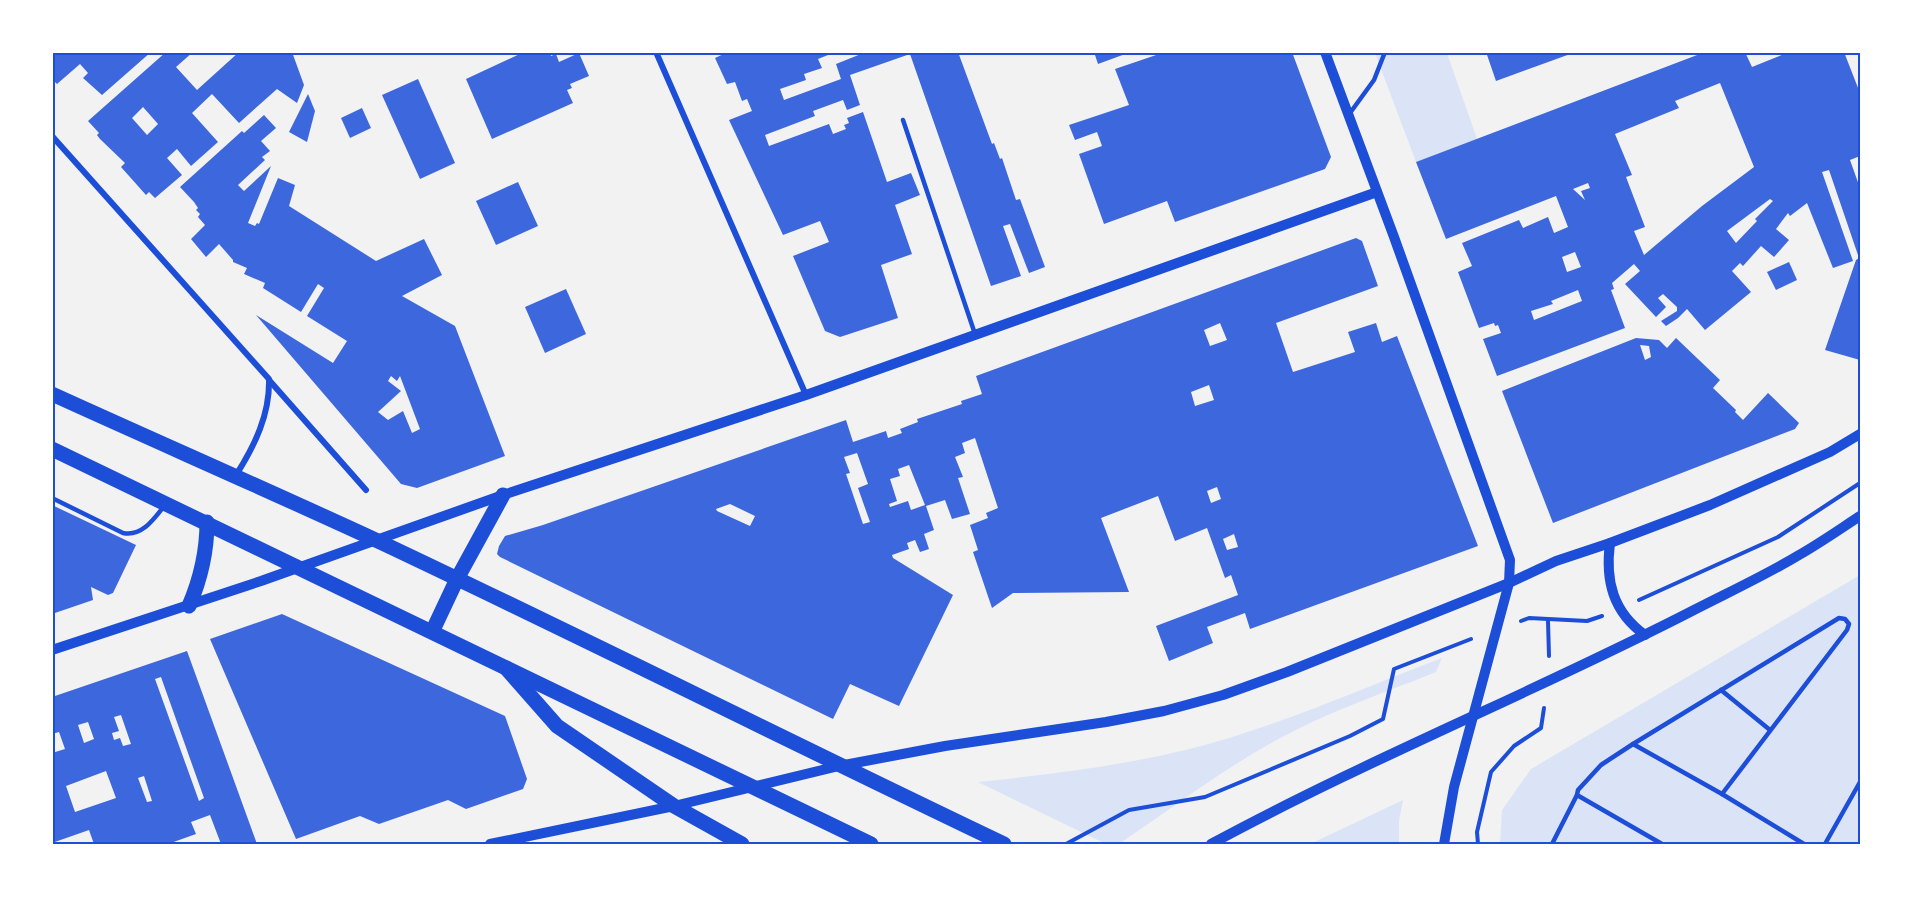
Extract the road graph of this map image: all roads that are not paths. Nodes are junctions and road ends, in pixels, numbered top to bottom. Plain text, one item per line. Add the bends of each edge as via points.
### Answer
1 (656, 52) edge
2 (1325, 52) edge
3 (1385, 52) edge
4 (1348, 115) junction
5 (903, 120) dead end
6 (52, 136) edge
7 (1377, 192) junction
8 (975, 334) junction
9 (269, 379) junction
10 (52, 394) edge
11 (806, 395) junction
12 (1860, 434) edge
13 (52, 449) edge
14 (235, 477) junction
15 (366, 490) dead end
16 (503, 495) junction
17 (52, 498) edge
18 (167, 503) junction
19 (1860, 516) edge
20 (207, 522) junction
21 (378, 541) junction
22 (1610, 543) junction
23 (303, 567) junction
24 (457, 579) junction
25 (1509, 583) junction
26 (189, 606) junction
27 (433, 630) junction
28 (1645, 635) junction
29 (52, 650) edge
30 (502, 664) junction
31 (1721, 690) junction
32 (1472, 716) junction
33 (1770, 730) junction
34 (1633, 744) junction
35 (839, 766) junction
36 (1860, 782) edge
37 (753, 786) junction
38 (1722, 794) junction
39 (1577, 795) junction
40 (674, 806) junction
41 (490, 844) edge
42 (742, 844) edge
43 (871, 844) edge
44 (1004, 844) edge
45 (1211, 844) edge
46 (1444, 844) edge
47 (1552, 844) edge
48 (1662, 844) edge
49 (1804, 844) edge
50 (1825, 844) edge

1 - 11 street
2 - 4 street
3 - 4 lane via 1374,80
4 - 7 street
5 - 8 lane
6 - 9 street
7 - 8 street
7 - 25 street via 1507,551
8 - 11 street
9 - 14 street via 264,418
9 - 15 street
10 - 14 main road
11 - 16 street
12 - 22 street via 1830,452 1710,505
13 - 18 main road
14 - 21 main road
16 - 21 street
16 - 24 main road
17 - 18 lane via 131,534 153,520
18 - 20 main road
19 - 28 street via 1798,556
20 - 23 main road
20 - 26 main road via 203,567
21 - 23 street
21 - 24 main road
22 - 25 street via 1556,561
22 - 28 street via 1610,583 1620,609
23 - 26 street
23 - 27 main road
24 - 27 main road
24 - 35 main road
25 - 32 street
25 - 35 street via 1213,698 1106,722
26 - 29 street
27 - 30 main road
28 - 32 street
30 - 37 main road
30 - 40 main road via 557,726
31 - 33 lane
31 - 33 lane via 1839,618 1845,619 1849,624 1846,630
31 - 34 lane
32 - 45 street via 1300,797
32 - 46 street
33 - 38 lane
34 - 38 lane
34 - 39 lane via 1601,765
35 - 37 street
35 - 44 main road
36 - 50 lane
37 - 40 street
37 - 43 main road
38 - 49 lane
39 - 47 lane
39 - 48 lane
40 - 41 street
40 - 42 main road

